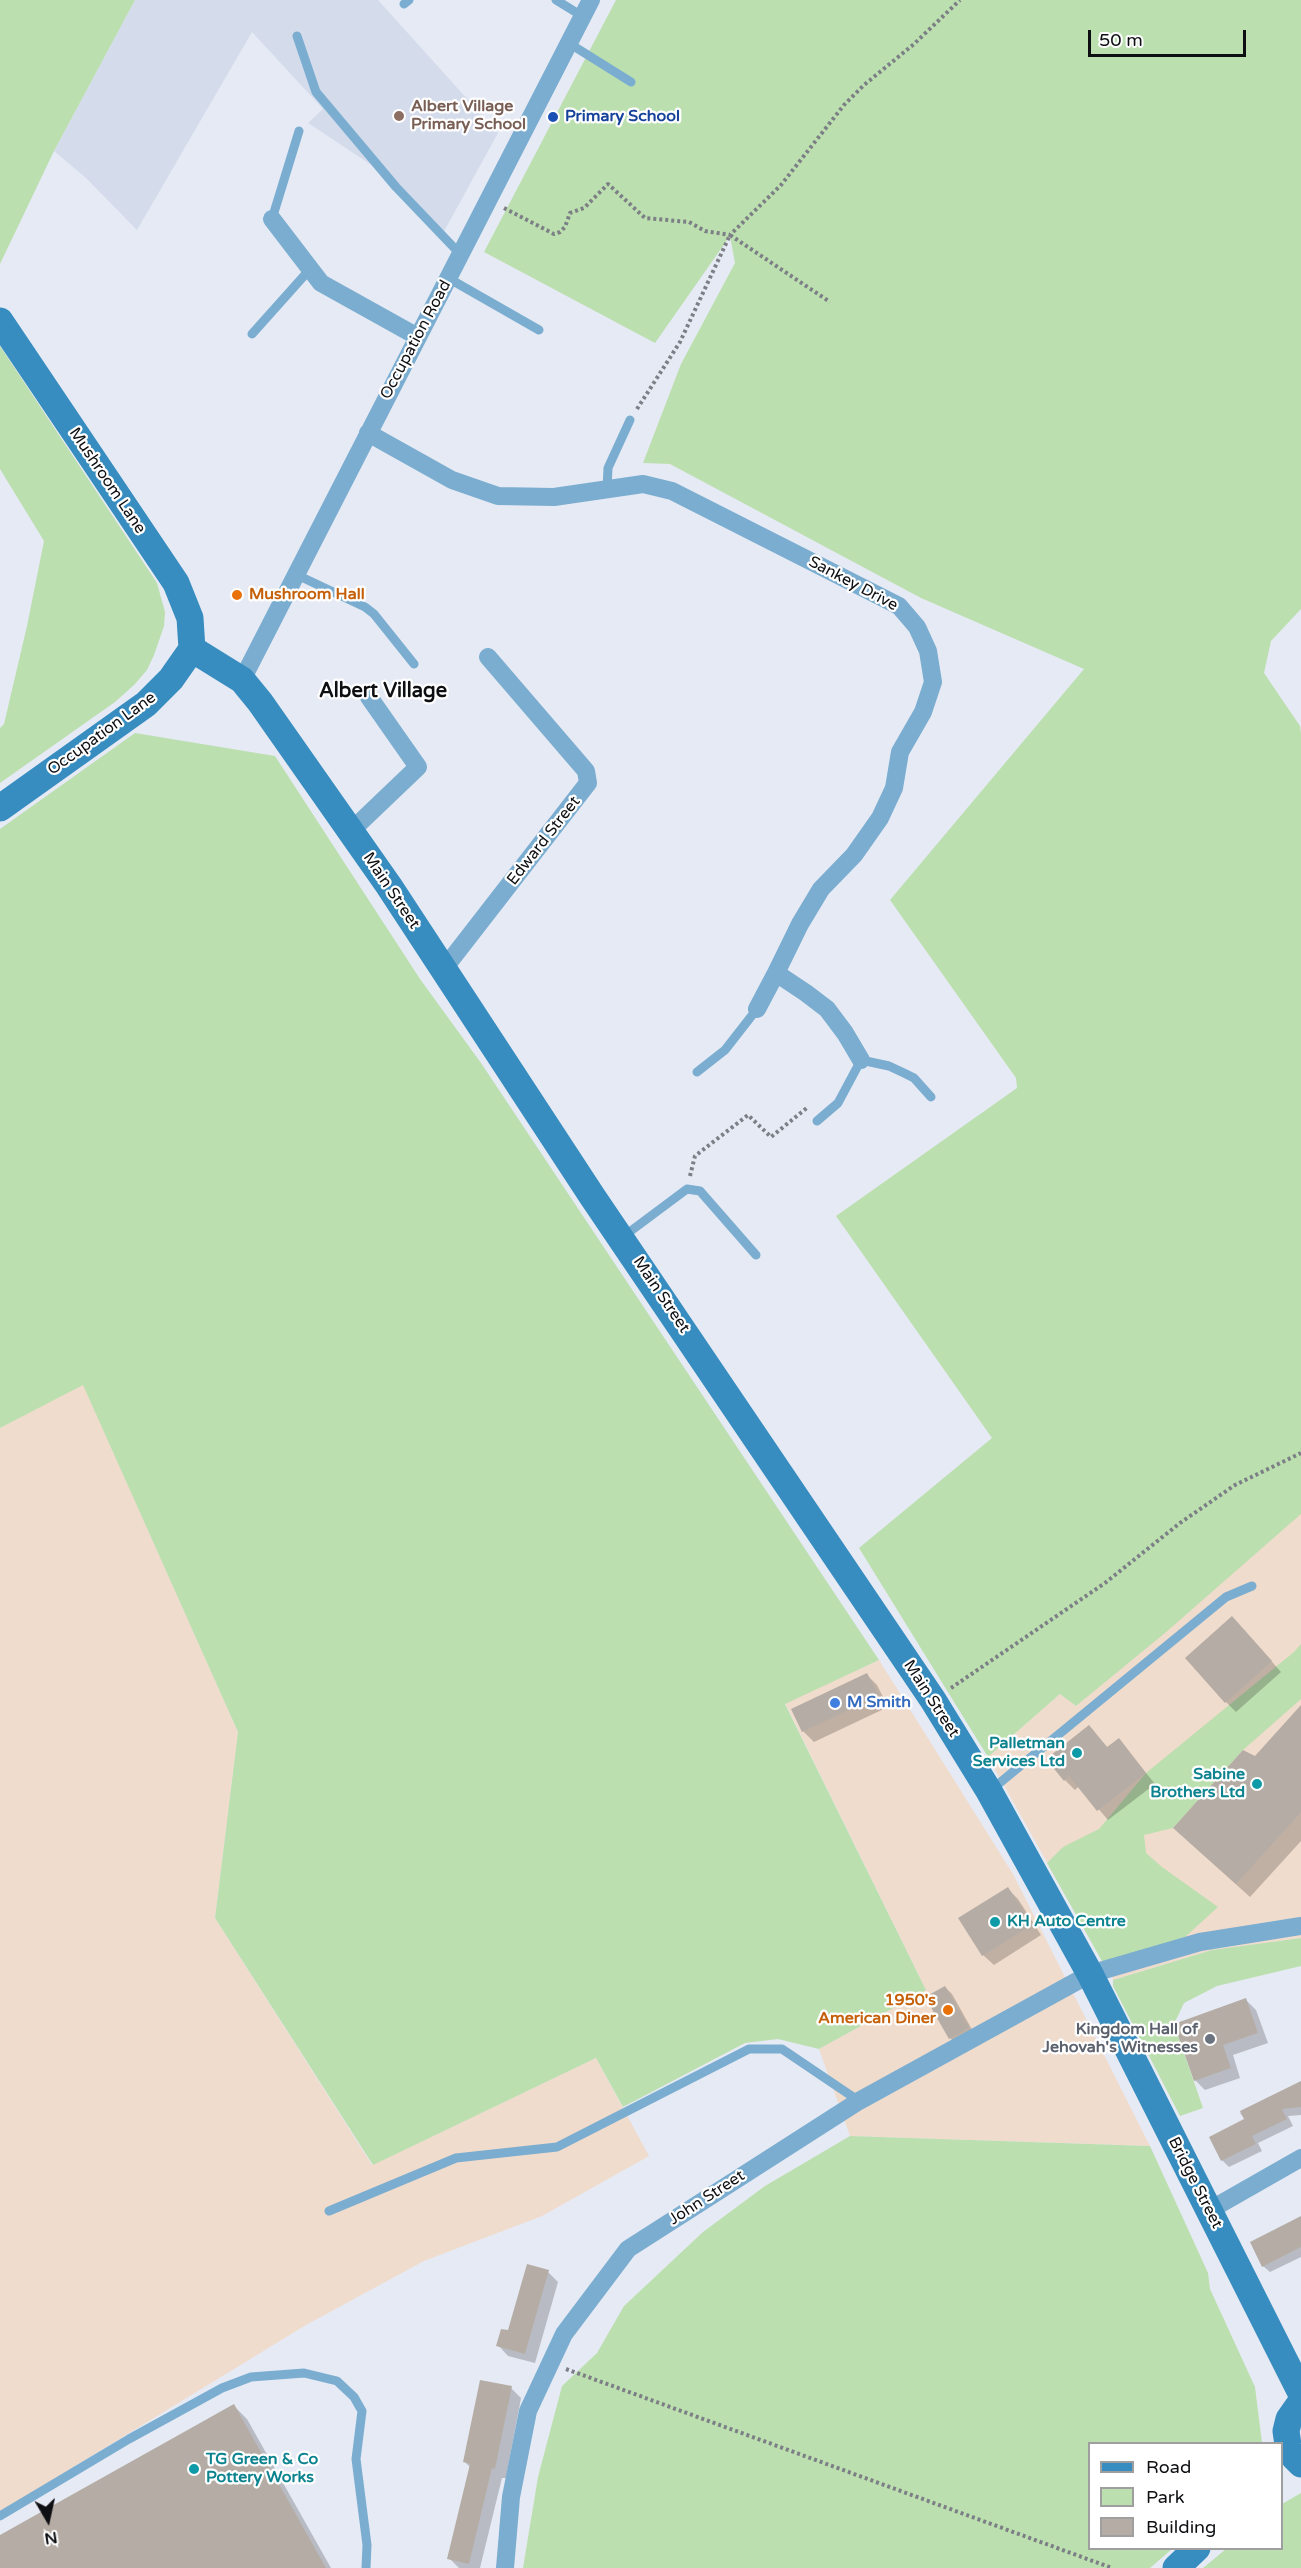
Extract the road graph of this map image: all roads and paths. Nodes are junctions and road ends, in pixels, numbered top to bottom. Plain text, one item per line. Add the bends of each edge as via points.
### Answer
1 (556, 0) edge
2 (591, 0) edge
3 (960, 0) edge
4 (582, 16) junction
5 (297, 36) dead end
6 (567, 42) junction
7 (631, 82) dead end
8 (299, 131) dead end
9 (488, 200) junction
10 (272, 219) joint
11 (730, 235) junction
12 (461, 255) junction
13 (310, 268) junction
14 (448, 278) junction
15 (830, 302) dead end
16 (0, 321) edge
17 (539, 330) dead end
18 (252, 334) dead end
19 (418, 337) junction
20 (630, 420) joint
21 (368, 433) junction
22 (607, 489) junction
23 (295, 574) junction
24 (192, 649) junction
25 (488, 657) dead end
26 (414, 664) dead end
27 (242, 680) junction
28 (369, 697) dead end
29 (0, 808) edge
30 (351, 831) junction
31 (443, 970) junction
32 (776, 973) junction
33 (757, 1009) joint
34 (861, 1060) junction
35 (697, 1072) dead end
36 (931, 1097) dead end
37 (817, 1120) joint
38 (687, 1189) junction
39 (622, 1238) junction
40 (756, 1255) dead end
41 (1301, 1453) edge
42 (1252, 1586) dead end
43 (933, 1700) junction
44 (989, 1791) junction
45 (1301, 1926) edge
46 (1090, 1974) junction
47 (859, 2101) junction
48 (1301, 2158) edge
49 (329, 2211) dead end
50 (1208, 2211) junction
51 (550, 2363) junction
52 (1301, 2392) edge
53 (1301, 2402) edge
54 (1292, 2463) edge
55 (0, 2516) edge
56 (1195, 2550) edge
57 (1104, 2565) junction
58 (366, 2568) edge
59 (505, 2568) edge
60 (1095, 2568) edge
61 (1112, 2568) edge
62 (1176, 2568) edge

1 - 4 lane
2 - 4 street, Occupation Road
3 - 11 path via 844,105 781,185
4 - 6 street, Occupation Road
5 - 12 lane via 316,92 396,187
6 - 7 lane
6 - 9 street, Occupation Road
8 - 10 lane
9 - 11 path via 554,234 565,227 570,213 584,208 608,184 645,218 688,222 705,231
9 - 12 street, Occupation Road
10 - 13 street
11 - 15 path
11 - 20 path via 680,342
12 - 14 street, Occupation Road
13 - 18 lane
13 - 19 street via 321,283
14 - 17 lane
14 - 19 street, Occupation Road
16 - 24 street, Mushroom Lane via 176,583 190,618
19 - 21 street, Occupation Road
20 - 22 lane via 608,468
21 - 22 street, Sankey Drive via 452,480 498,496 554,497
21 - 23 street, Occupation Road
22 - 32 street, Sankey Drive via 643,484 672,491 899,606 917,627 928,651 933,682 923,712 900,752 894,788 880,818 854,855 821,889
23 - 26 lane via 365,607
23 - 27 street, Occupation Road
24 - 27 street, Main Street
24 - 29 street, Occupation Lane via 171,679 146,704
25 - 31 street, Edward Street via 586,771 588,783
27 - 30 street, Main Street
28 - 30 street via 418,767
30 - 31 street, Main Street
31 - 39 street, Main Street
32 - 33 street, Sankey Drive
32 - 34 street via 827,1009
33 - 35 lane via 725,1050
34 - 36 lane via 889,1066 914,1078
34 - 37 lane via 838,1103
37 - 38 path via 808,1107 771,1137 748,1115 695,1156
38 - 39 lane
38 - 40 lane via 700,1191
39 - 43 street, Main Street
41 - 43 path via 1235,1485 1105,1582
42 - 44 lane via 1226,1597
43 - 44 street, Main Street
44 - 46 street, Main Street
45 - 46 street, John Street via 1200,1942
46 - 47 street, John Street
46 - 50 street, Bridge Street
47 - 49 lane via 782,2049 749,2049 557,2148 456,2158
47 - 51 street, John Street via 628,2248 564,2334
48 - 50 street
50 - 52 street, Bridge Street
51 - 57 path
51 - 59 street, John Street via 528,2411 511,2497
53 - 54 street via 1289,2418 1286,2432
55 - 58 lane via 222,2388 251,2377 304,2373 338,2381 362,2410 356,2459 367,2545
56 - 62 street
57 - 60 path
57 - 61 path

